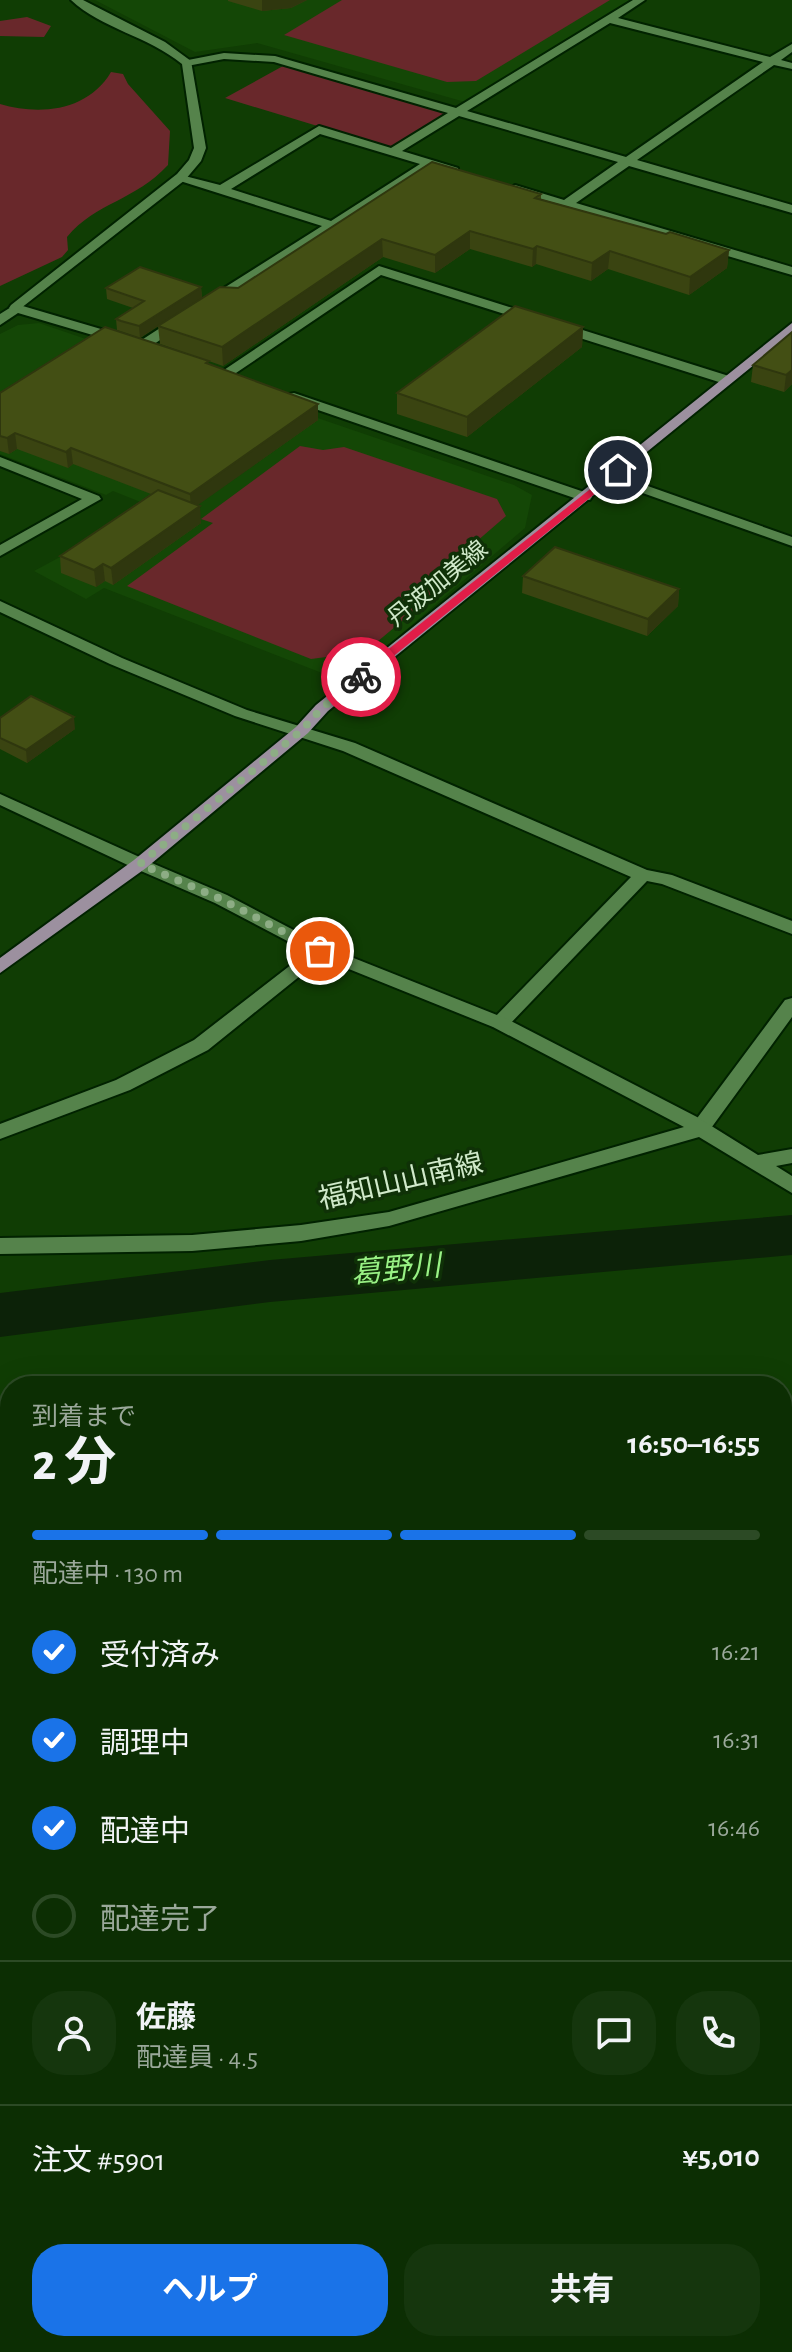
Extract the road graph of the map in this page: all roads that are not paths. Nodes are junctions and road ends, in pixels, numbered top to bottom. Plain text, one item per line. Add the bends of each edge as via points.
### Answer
1 (76, 0) edge
2 (640, 0) edge
3 (608, 19) junction
4 (792, 47) edge
5 (771, 61) junction
6 (187, 63) junction
7 (792, 66) edge
8 (460, 111) junction
9 (393, 152) junction
10 (630, 160) junction
11 (430, 163) junction
12 (181, 177) junction
13 (475, 177) edge
14 (505, 186) edge
15 (221, 190) junction
16 (565, 205) junction
17 (792, 209) edge
18 (332, 225) junction
19 (792, 271) edge
20 (205, 306) edge
21 (16, 308) junction
22 (192, 314) edge
23 (0, 321) edge
24 (791, 329) edge
25 (239, 379) edge
26 (727, 380) junction
27 (284, 394) edge
28 (0, 461) edge
29 (611, 477) junction
30 (585, 497) junction
31 (792, 542) edge
32 (0, 551) edge
33 (0, 606) edge
34 (302, 730) junction
35 (0, 799) edge
36 (140, 864) junction
37 (643, 875) junction
38 (792, 928) edge
39 (320, 951) junction
40 (0, 967) edge
41 (792, 1004) edge
42 (500, 1023) junction
43 (699, 1130) junction
44 (0, 1132) edge
45 (792, 1156) edge
46 (761, 1166) junction
47 (792, 1186) edge
48 (0, 1246) edge

1 - 6 street
2 - 3 street
3 - 5 street
3 - 8 street
4 - 5 street
5 - 7 street
5 - 10 street
6 - 8 street via 224,56 275,59
6 - 12 street via 200,148
8 - 9 street
8 - 10 street
9 - 11 street
9 - 15 street via 319,130
10 - 16 street
10 - 17 street
11 - 13 street
11 - 18 street
12 - 15 street
12 - 21 street
14 - 16 street
15 - 18 street
16 - 19 street
18 - 20 street
21 - 22 street via 148,348
21 - 23 street
24 - 26 main road, 丹波加美線
25 - 26 street via 218,372 379,270
26 - 29 main road, 丹波加美線
27 - 30 street
28 - 32 street via 94,499
29 - 30 main road, 丹波加美線
29 - 31 street
30 - 34 main road, 丹波加美線 via 322,708
33 - 34 street via 241,713
34 - 36 main road, 丹波加美線
34 - 37 street
35 - 36 street
36 - 39 street
36 - 40 main road, 丹波加美線
37 - 38 street
37 - 42 street
39 - 42 street
39 - 44 street via 201,1045 123,1085
41 - 43 street
42 - 43 street
43 - 46 street
43 - 48 street, 福知山山南線 via 389,1219 192,1243
45 - 46 street
46 - 47 street

